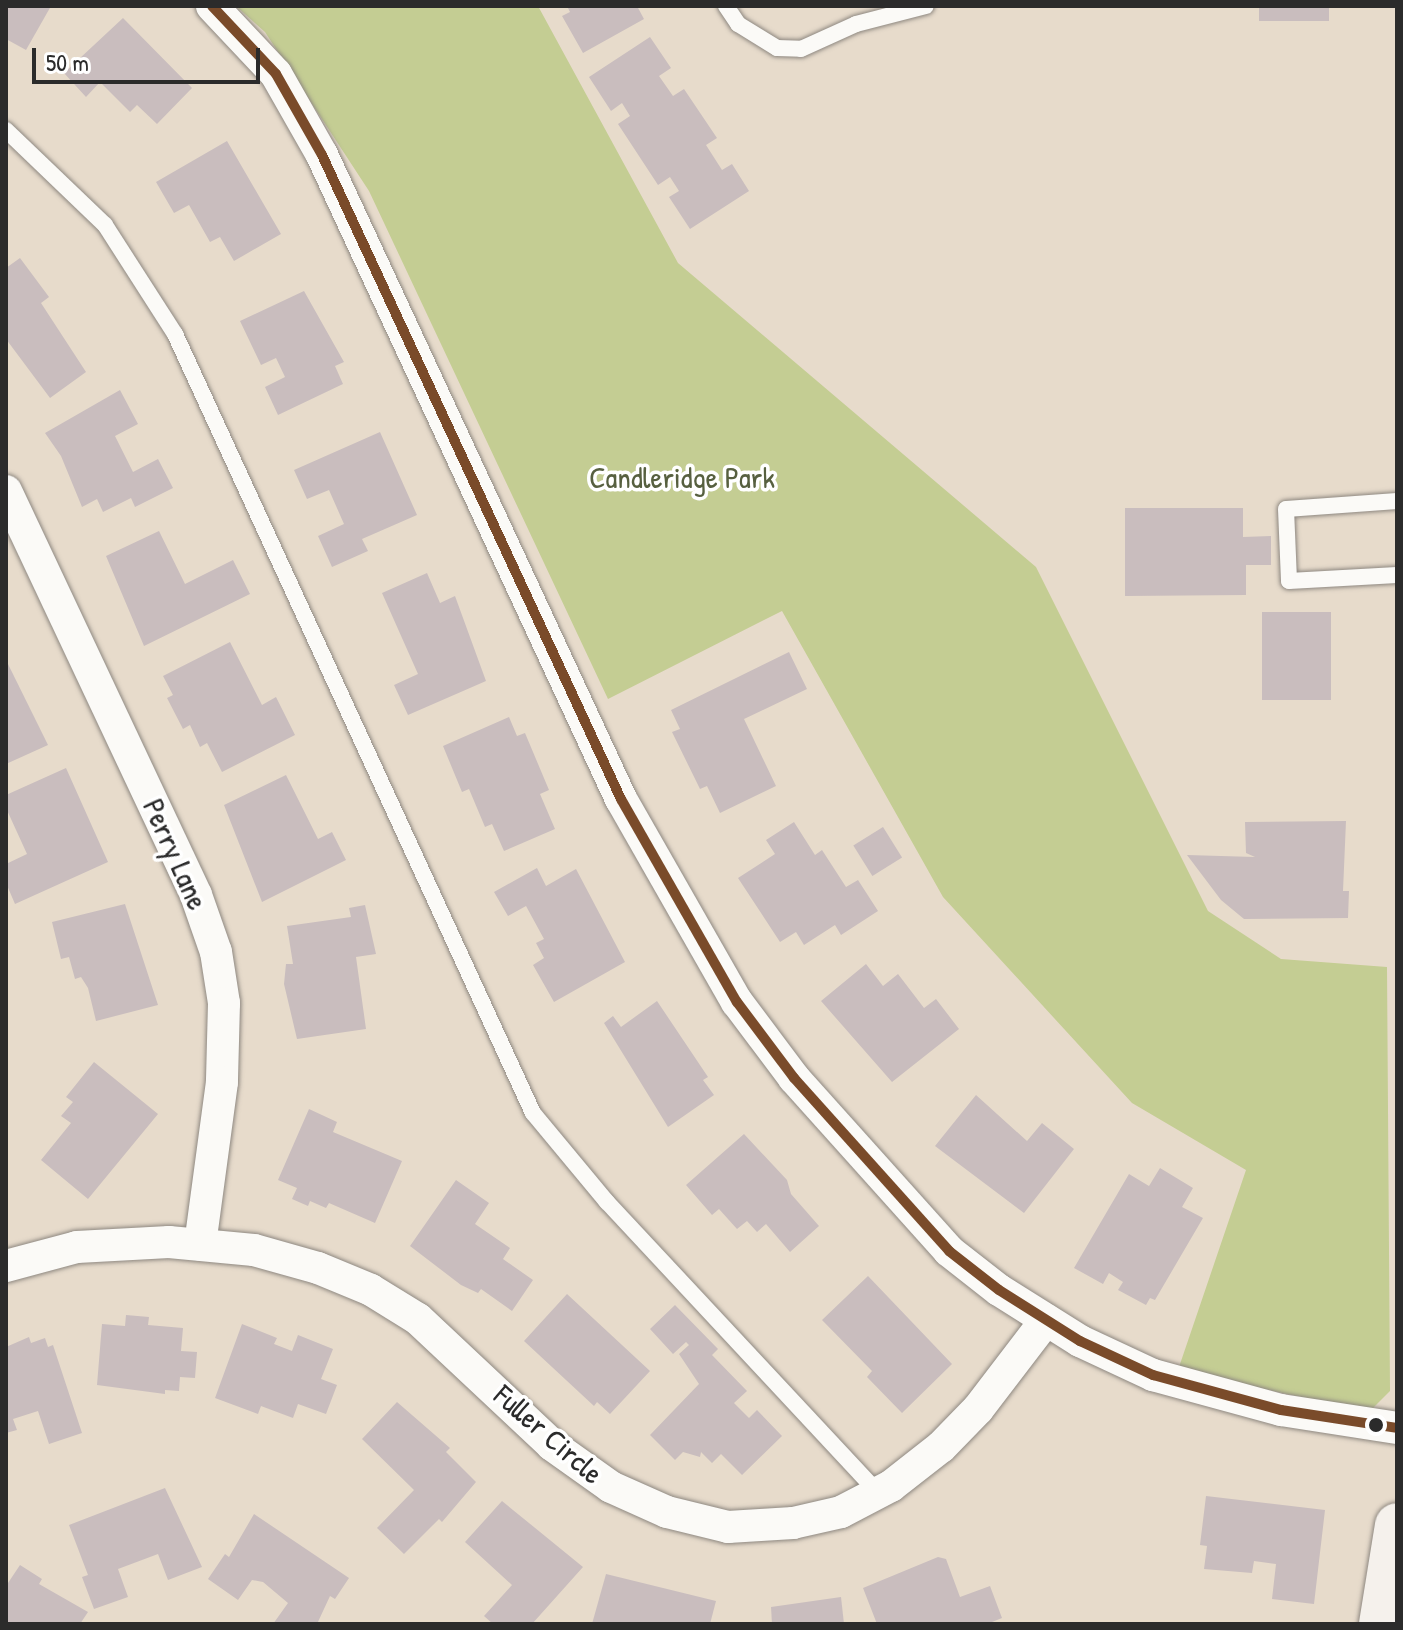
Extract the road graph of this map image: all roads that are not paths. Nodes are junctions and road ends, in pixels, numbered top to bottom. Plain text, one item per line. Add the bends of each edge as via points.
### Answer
1 (212, 6) edge
2 (726, 6) edge
3 (926, 6) edge
4 (6, 130) edge
5 (6, 491) edge
6 (1397, 501) edge
7 (1397, 575) edge
8 (200, 1245) junction
9 (6, 1266) edge
10 (1046, 1320) junction
11 (1397, 1428) edge
12 (878, 1493) junction
13 (1397, 1525) edge
14 (1381, 1624) edge

1 - 10 street via 276,74 322,155 621,799 737,1002 794,1078 949,1251
2 - 3 lane via 738,24 777,48 801,49 856,24
4 - 12 lane via 105,225 175,334 533,1113 607,1202
5 - 8 street, Perry Lane via 196,895 216,952 224,1003 222,1082
6 - 7 lane via 1286,509 1289,581
8 - 9 street, Fuller Circle via 77,1247
8 - 12 street, Fuller Circle via 254,1250 371,1290 428,1328 552,1445 611,1487 667,1512 728,1527 793,1523 841,1512
10 - 11 street via 1153,1375 1281,1410
10 - 12 street, Fuller Circle via 951,1437
13 - 14 main road

